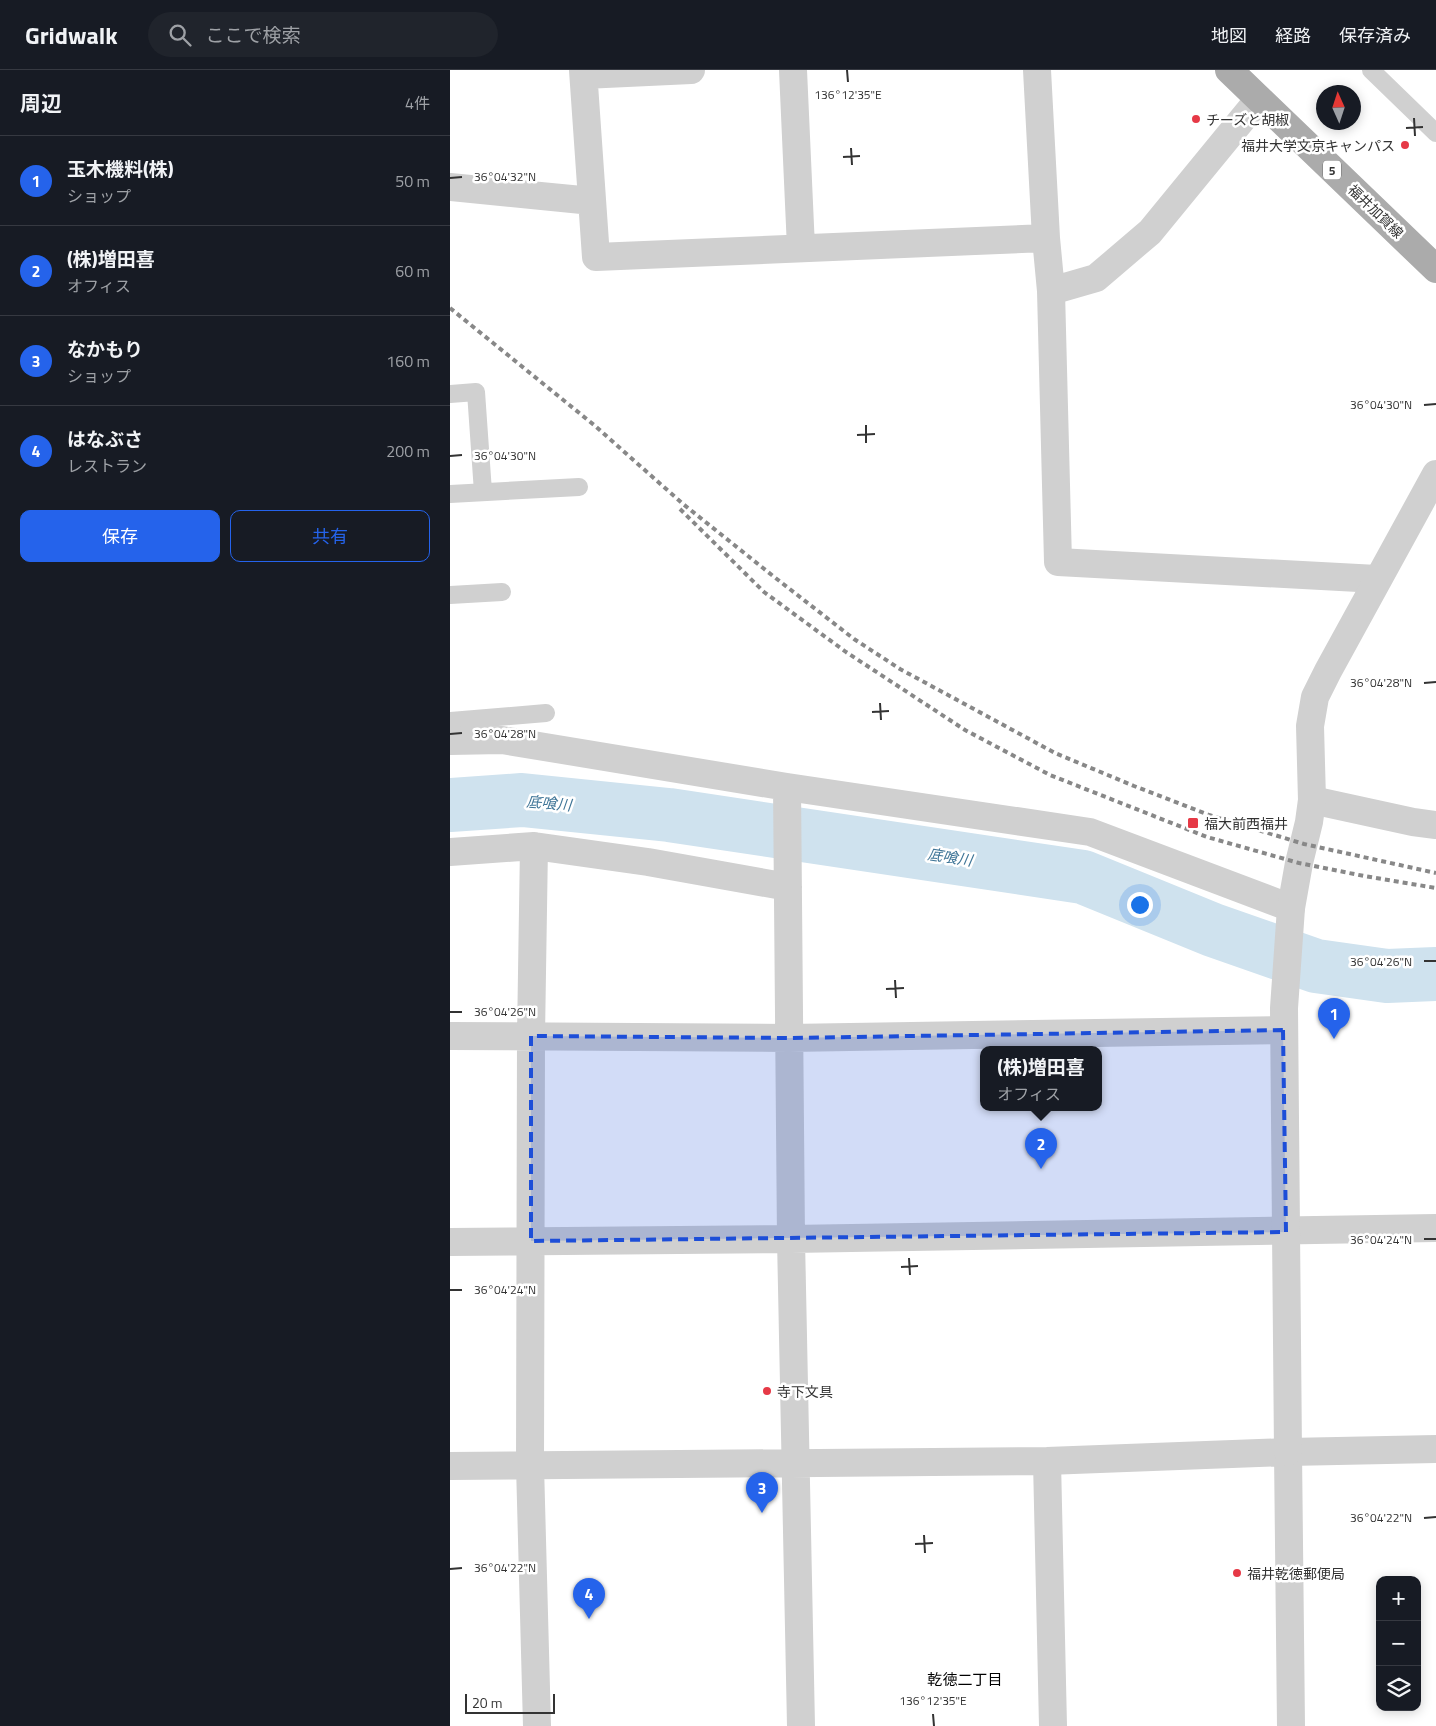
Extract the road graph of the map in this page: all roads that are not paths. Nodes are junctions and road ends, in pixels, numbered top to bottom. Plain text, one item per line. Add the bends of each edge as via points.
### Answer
1 (691, 70) edge
2 (793, 70) edge
3 (1037, 70) edge
4 (1229, 70) edge
5 (1371, 70) edge
6 (584, 73) edge
7 (1258, 99) junction
8 (1436, 133) edge
9 (450, 187) edge
10 (592, 201) junction
11 (1046, 238) junction
12 (801, 248) junction
13 (1436, 269) edge
14 (1051, 291) junction
15 (450, 394) edge
16 (1436, 474) edge
17 (579, 487) dead end
18 (483, 492) junction
19 (450, 494) edge
20 (1377, 579) junction
21 (502, 592) dead end
22 (450, 595) edge
23 (546, 713) dead end
24 (450, 721) edge
25 (450, 741) edge
26 (787, 787) junction
27 (1312, 800) junction
28 (1436, 825) edge
29 (534, 846) junction
30 (450, 852) edge
31 (788, 887) junction
32 (1291, 913) junction
33 (1283, 1030) junction
34 (450, 1036) edge
35 (531, 1036) junction
36 (790, 1038) junction
37 (1436, 1228) edge
38 (1286, 1232) junction
39 (791, 1239) junction
40 (531, 1241) junction
41 (450, 1242) edge
42 (1436, 1450) edge
43 (1288, 1452) junction
44 (1047, 1461) junction
45 (795, 1462) junction
46 (530, 1465) junction
47 (450, 1466) edge
48 (537, 1726) edge
49 (801, 1726) edge
50 (1053, 1726) edge
51 (1290, 1726) edge

1 - 6 street
2 - 12 street
3 - 11 street
4 - 7 main road, 福井加賀線 / 5
5 - 8 lane
6 - 10 street
7 - 13 main road, 福井加賀線 / 5
7 - 14 street via 1150,232 1096,278
9 - 10 street
10 - 12 street via 596,257
11 - 12 street
11 - 14 street
14 - 20 street via 1058,562
15 - 18 lane via 476,392
16 - 20 street
17 - 18 lane
18 - 19 lane
20 - 27 street via 1316,697 1310,726
21 - 22 lane
23 - 24 lane
25 - 26 street via 502,740
26 - 31 street
26 - 32 street via 1090,832
27 - 28 street
27 - 32 street
29 - 30 street
29 - 31 street
29 - 35 street
31 - 36 street
32 - 33 street
33 - 36 street
33 - 38 street
34 - 35 street
35 - 36 street
35 - 40 street
36 - 39 street
37 - 38 street
38 - 39 street
38 - 43 street
39 - 40 street
39 - 45 street
40 - 41 street
40 - 46 street
42 - 43 street
43 - 44 street
43 - 51 street
44 - 45 street
44 - 50 street
45 - 46 street
45 - 49 street
46 - 47 street
46 - 48 street

